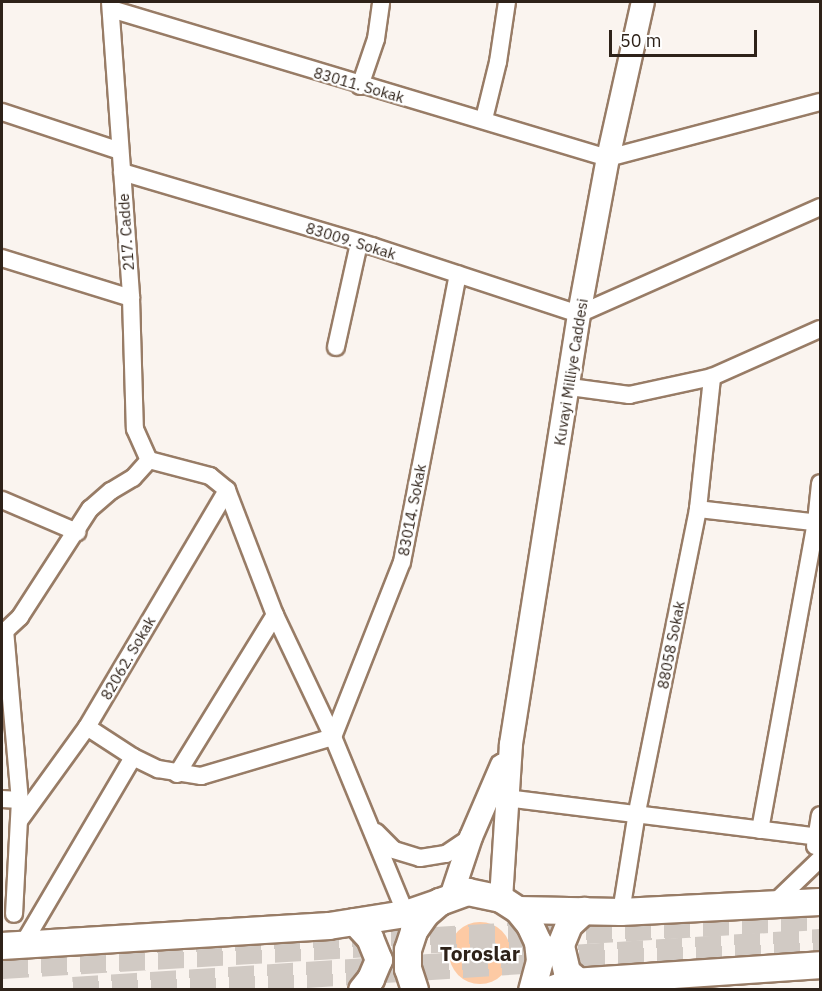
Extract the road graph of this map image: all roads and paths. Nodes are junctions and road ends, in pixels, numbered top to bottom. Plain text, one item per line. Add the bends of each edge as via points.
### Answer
1 (381, 2) edge
2 (507, 2) edge
3 (643, 2) edge
4 (110, 5) edge
5 (360, 86) junction
6 (820, 102) edge
7 (2, 112) edge
8 (484, 119) junction
9 (120, 152) junction
10 (608, 158) junction
11 (122, 172) junction
12 (820, 207) edge
13 (359, 243) junction
14 (2, 259) edge
15 (458, 274) junction
16 (131, 298) junction
17 (579, 314) junction
18 (820, 330) edge
19 (336, 347) dead end
20 (712, 377) junction
21 (570, 387) junction
22 (149, 460) junction
23 (820, 483) edge
24 (227, 490) junction
25 (2, 500) edge
26 (698, 509) junction
27 (818, 523) edge
28 (77, 532) junction
29 (275, 615) junction
30 (3, 632) edge
31 (87, 727) junction
32 (333, 737) junction
33 (511, 744) junction
34 (134, 757) junction
35 (177, 774) junction
36 (506, 798) junction
37 (2, 799) edge
38 (20, 800) junction
39 (637, 812) junction
40 (820, 815) edge
41 (19, 821) junction
42 (370, 828) junction
43 (760, 830) junction
44 (471, 837) junction
45 (818, 837) edge
46 (816, 863) edge
47 (446, 900) junction
48 (820, 902) edge
49 (510, 905) junction
50 (772, 905) junction
51 (584, 911) junction
52 (621, 912) junction
53 (14, 914) dead end
54 (406, 914) junction
55 (355, 922) junction
56 (12, 945) edge
57 (820, 966) edge
58 (578, 981) junction
59 (362, 990) edge
60 (415, 990) edge
61 (532, 990) edge
62 (550, 990) edge

1 - 5 street via 376,39
2 - 8 street
3 - 10 street, Kuvayi Milliye Caddesi
4 - 5 street, 83011. Sokak
4 - 9 street, 217. Cadde
5 - 8 street, 83011. Sokak
6 - 10 street
7 - 9 street
8 - 10 street, 83011. Sokak
9 - 11 street, 217. Cadde
10 - 17 street, Kuvayi Milliye Caddesi
11 - 13 street, 83009. Sokak
11 - 16 street, 217. Cadde
12 - 17 street
13 - 15 street, 83009. Sokak
13 - 19 street
14 - 16 street
15 - 17 street, 83009. Sokak
15 - 32 street, 83014. Sokak via 402,562
16 - 22 street, 217. Cadde via 135,429
17 - 21 street, Kuvayi Milliye Caddesi
18 - 20 street
20 - 21 street via 629,395
20 - 26 street, 88058 Sokak
21 - 33 street, Kuvayi Milliye Caddesi
22 - 24 street via 210,476
22 - 28 street via 133,478 90,509
23 - 27 street
24 - 29 street
24 - 31 street, 82062. Sokak
25 - 28 street
26 - 27 street
26 - 39 street, 88058 Sokak
27 - 43 street
28 - 30 street via 20,617
29 - 32 street
29 - 35 street
30 - 38 street
31 - 34 street
31 - 41 street, 82062. Sokak
32 - 35 street via 201,777
32 - 42 street
33 - 36 street
33 - 44 street
34 - 35 street
34 - 56 street
36 - 39 street
36 - 49 street
37 - 38 street
38 - 41 street
39 - 43 street
39 - 52 street, 88058 Sokak
40 - 45 street
41 - 53 street
42 - 44 street via 394,850 420,858 446,854
42 - 54 street
43 - 45 street
44 - 47 street
45 - 46 street
46 - 50 street
47 - 49 main road via 468,892
47 - 54 main road
47 - 60 main road via 425,915 414,931 408,969
48 - 50 main road
49 - 51 main road
49 - 61 main road via 530,924 538,942 540,961
50 - 52 main road
51 - 52 main road
51 - 58 main road via 569,925 561,945 567,972
54 - 55 main road
55 - 56 main road
55 - 59 main road via 370,938 379,960
57 - 58 main road
58 - 62 main road

